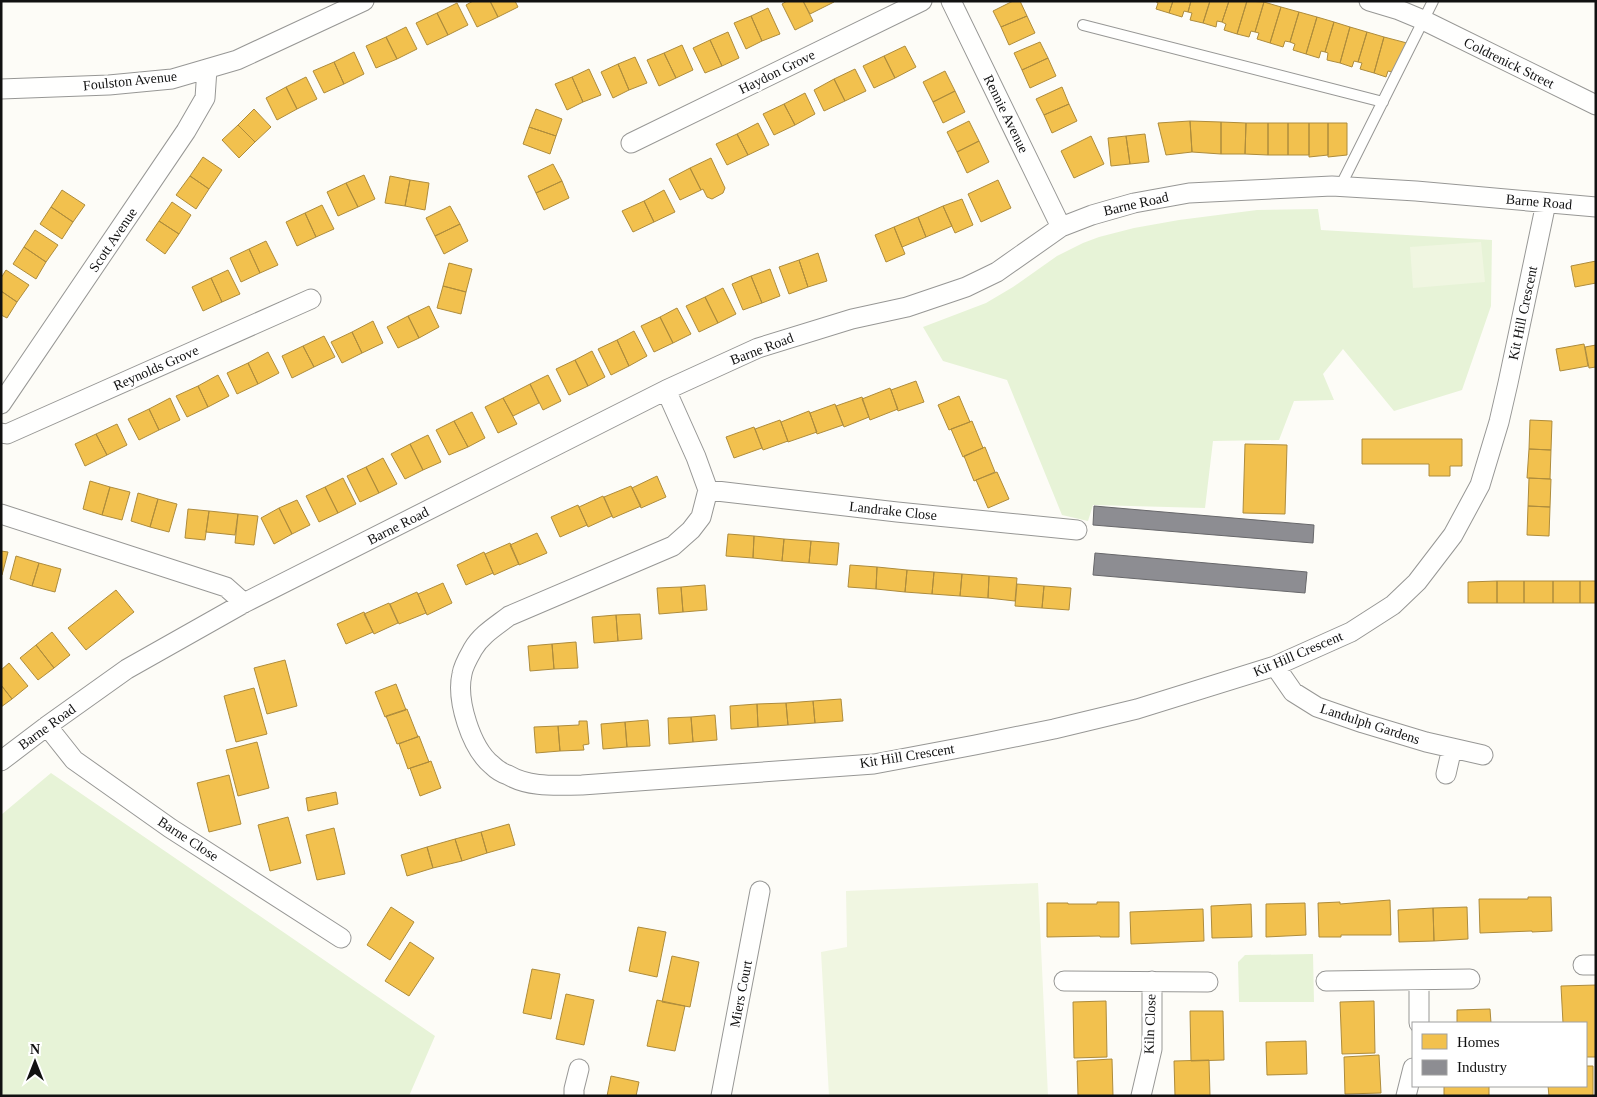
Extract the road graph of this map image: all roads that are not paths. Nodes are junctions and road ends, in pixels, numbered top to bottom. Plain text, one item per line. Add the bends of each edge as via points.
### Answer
1 (364, 1) edge
2 (922, 1) edge
3 (951, 1) edge
4 (1369, 1) edge
5 (1433, 1) edge
6 (1423, 20) junction
7 (1083, 25) dead end
8 (208, 69) junction
9 (1, 90) edge
10 (1383, 102) junction
11 (1596, 105) edge
12 (631, 143) dead end
13 (1340, 187) junction
14 (1546, 203) junction
15 (1596, 207) edge
16 (1061, 227) junction
17 (311, 299) dead end
18 (666, 390) junction
19 (1, 404) edge
20 (1, 433) edge
21 (708, 490) junction
22 (1, 514) edge
23 (1077, 530) dead end
24 (244, 603) junction
25 (1275, 666) junction
26 (47, 726) junction
27 (1452, 748) junction
28 (1483, 755) dead end
29 (1, 761) edge
30 (1446, 774) dead end
31 (760, 891) dead end
32 (341, 938) dead end
33 (1470, 979) dead end
34 (1419, 980) junction
35 (1064, 981) dead end
36 (1152, 982) junction
37 (1208, 982) dead end
38 (1326, 982) dead end
39 (1419, 1022) edge
40 (579, 1069) dead end
41 (1412, 1072) edge
42 (574, 1096) edge
43 (721, 1096) edge
44 (1141, 1096) edge
45 (1406, 1096) edge

1 - 8 street, Foulston Avenue via 237,60
2 - 12 street, Haydon Grove
3 - 16 street, Rennie Avenue
4 - 6 street, Coldrenick Street
5 - 6 lane
6 - 10 lane
6 - 11 street, Coldrenick Street
7 - 10 lane
8 - 9 street, Foulston Avenue via 172,79
8 - 19 street, Scott Avenue via 205,98 186,132
10 - 13 lane
13 - 14 street, Barne Road
13 - 16 street, Barne Road via 1189,193 1134,203
14 - 15 street, Barne Road
14 - 25 street, Kit Hill Crescent via 1499,422 1480,485 1453,535 1417,582 1393,604 1351,632
16 - 18 street, Barne Road via 997,272 966,287 907,307 852,318 758,348
17 - 20 street, Reynolds Grove via 7,434
18 - 21 street
18 - 24 street, Barne Road
21 - 23 street, Landrake Close
21 - 25 street, Kit Hill Crescent via 702,517 672,546 509,616 487,632 473,648 462,673 461,696 466,722 475,743 490,764 509,776 542,786 874,764 1118,714
22 - 24 street via 226,587
24 - 26 street, Barne Road via 127,669
25 - 27 street, Landulph Gardens via 1292,692 1317,707
26 - 29 street, Barne Road
26 - 32 street, Barne Close via 74,760 170,828
27 - 28 street, Landulph Gardens
27 - 30 street
31 - 43 street, Miers Court
33 - 34 street
34 - 38 street
34 - 39 street
35 - 36 street, Kiln Close
36 - 37 street, Kiln Close
36 - 44 street, Kiln Close via 1152,1048
40 - 42 street
41 - 45 street

